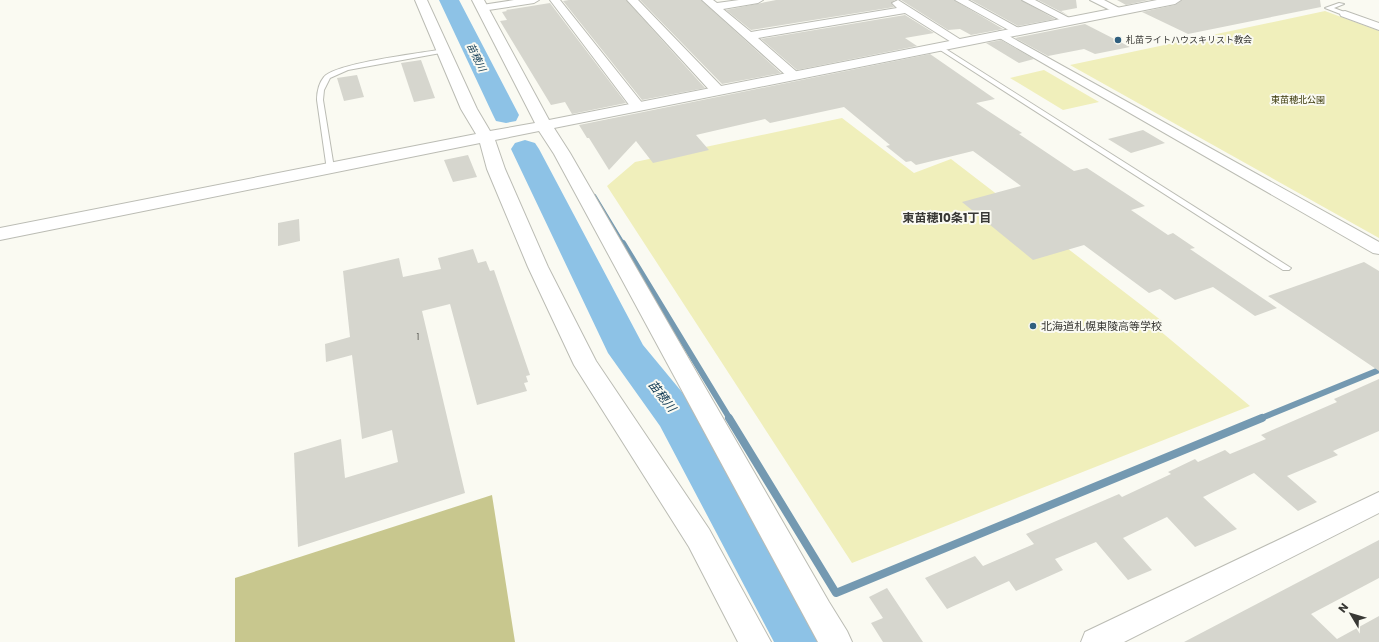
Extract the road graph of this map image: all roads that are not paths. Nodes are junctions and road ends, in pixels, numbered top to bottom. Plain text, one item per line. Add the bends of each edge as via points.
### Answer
1 (421, 0) edge
2 (534, 0) edge
3 (555, 0) edge
4 (632, 0) edge
5 (758, 0) edge
6 (893, 0) edge
7 (960, 0) edge
8 (1027, 0) edge
9 (1095, 0) edge
10 (1175, 0) edge
11 (711, 3) edge
12 (480, 4) edge
13 (907, 9) junction
14 (1343, 9) dead end
15 (1120, 11) junction
16 (1070, 21) junction
17 (1379, 27) edge
18 (1018, 31) junction
19 (1000, 34) junction
20 (750, 36) junction
21 (960, 42) junction
22 (939, 47) junction
23 (444, 51) junction
24 (793, 75) junction
25 (718, 91) junction
26 (638, 107) junction
27 (544, 126) junction
28 (486, 138) junction
29 (330, 168) junction
30 (0, 234) edge
31 (1379, 249) edge
32 (1286, 268) dead end
33 (1379, 502) edge
34 (755, 642) edge
35 (836, 642) edge
36 (1095, 642) edge

1 - 23 street
2 - 12 street
3 - 26 street
4 - 25 street
5 - 11 street
6 - 13 street
7 - 18 street
8 - 16 street
9 - 15 street
10 - 15 street
11 - 20 street
12 - 27 street
13 - 20 street
13 - 21 street
14 - 17 street
15 - 16 street
16 - 18 street
18 - 19 street
19 - 21 street
19 - 31 street
20 - 24 street
21 - 22 street
22 - 24 street
22 - 32 lane
23 - 28 street via 469,109
23 - 29 lane via 346,68 327,77 320,100
24 - 25 street
25 - 26 street
26 - 27 street
27 - 28 street
27 - 35 street via 562,153
28 - 29 street
28 - 34 street via 496,169 535,260 586,365 699,538
29 - 30 street
33 - 36 street

